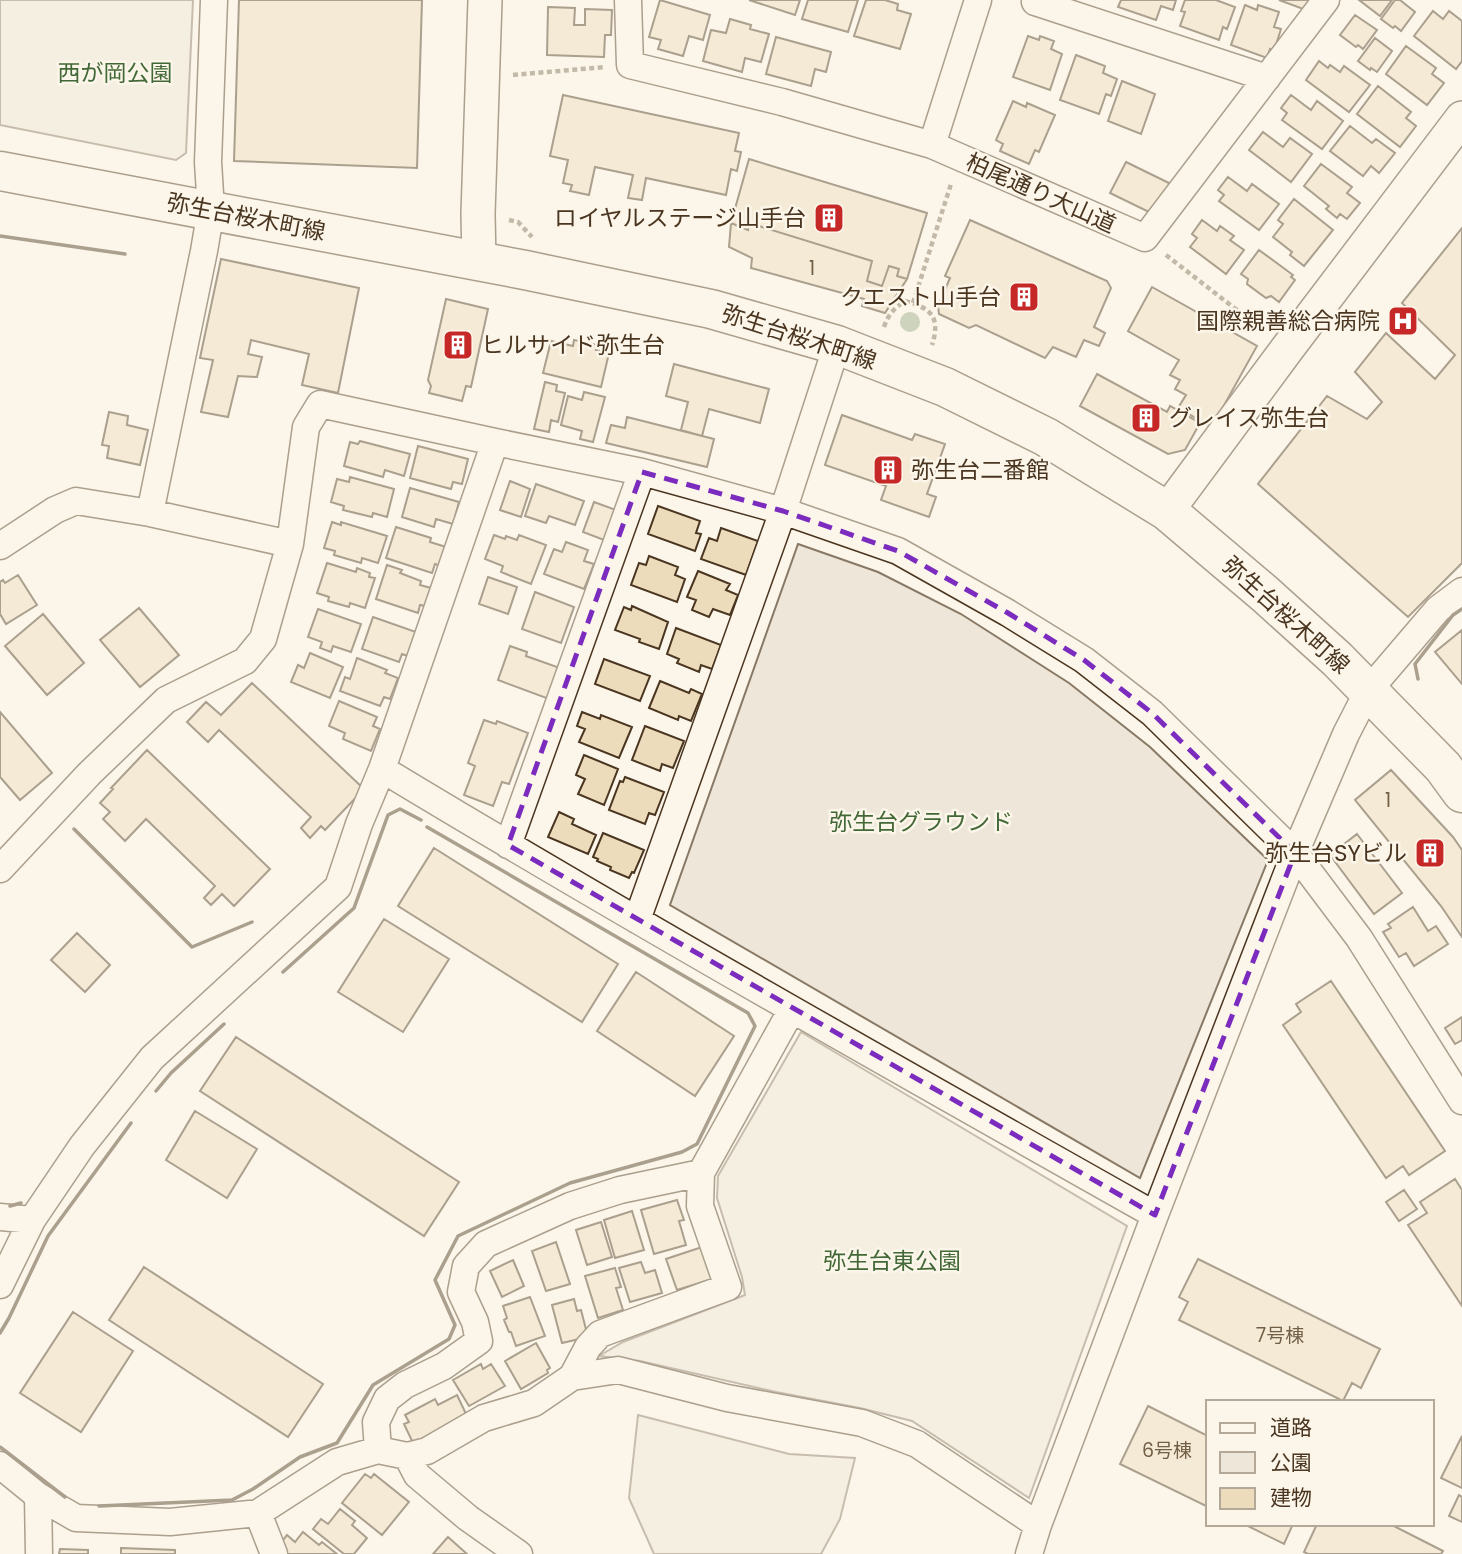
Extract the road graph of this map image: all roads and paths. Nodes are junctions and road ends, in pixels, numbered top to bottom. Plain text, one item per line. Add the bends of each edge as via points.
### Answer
1 (214, 0) edge
2 (485, 0) edge
3 (628, 0) edge
4 (978, 0) edge
5 (1036, 0) edge
6 (1326, 0) edge
7 (631, 65) junction
8 (482, 77) junction
9 (1267, 78) junction
10 (1462, 118) edge
11 (932, 145) junction
12 (0, 171) edge
13 (955, 172) dead end
14 (211, 210) junction
15 (1145, 238) junction
16 (479, 262) junction
17 (913, 303) junction
18 (884, 327) dead end
19 (837, 345) junction
20 (932, 345) dead end
21 (1287, 349) junction
22 (495, 442) junction
23 (642, 472) junction
24 (783, 511) junction
25 (1167, 511) junction
26 (149, 513) junction
27 (290, 544) junction
28 (0, 546) edge
29 (1462, 591) edge
30 (1368, 691) junction
31 (382, 769) junction
32 (1462, 793) edge
33 (508, 845) junction
34 (1295, 853) junction
35 (0, 869) edge
36 (637, 920) junction
37 (791, 1011) junction
38 (1462, 1101) edge
39 (701, 1173) junction
40 (1155, 1215) junction
41 (0, 1217) edge
42 (32, 1220) junction
43 (0, 1285) edge
44 (572, 1377) junction
45 (378, 1450) junction
46 (407, 1456) junction
47 (0, 1465) edge
48 (38, 1496) junction
49 (258, 1513) junction
50 (1038, 1525) junction
51 (39, 1554) edge
52 (274, 1554) edge
53 (519, 1554) edge
54 (1029, 1554) edge

1 - 14 street via 208,162
2 - 8 street
3 - 7 street
4 - 11 street
5 - 9 street
6 - 9 street
7 - 8 path
7 - 11 street, 柏尾通り大山道
8 - 16 street
9 - 15 street
10 - 21 street
11 - 15 street, 柏尾通り大山道
12 - 14 main road, 弥生台桜木町線
13 - 17 path
14 - 16 main road, 弥生台桜木町線
14 - 26 street
15 - 21 path, 柏尾通り大山道
16 - 19 main road, 弥生台桜木町線 via 711,309
17 - 18 path via 905,301 894,307
17 - 20 path via 931,314 936,324
19 - 24 street
19 - 25 main road, 弥生台桜木町線 via 945,387 1057,444
21 - 25 street
22 - 23 street
22 - 27 street via 320,404 306,427
22 - 31 street
23 - 24 street
23 - 33 street
24 - 34 street via 898,551 1084,660 1152,713
24 - 36 street
25 - 30 main road, 弥生台桜木町線 via 1265,594
26 - 27 street
26 - 28 street via 76,500
27 - 35 street via 263,639 245,661 166,700
29 - 30 street via 1438,609
30 - 32 main road, 弥生台桜木町線 via 1443,767
30 - 34 street
31 - 33 street
31 - 42 street via 338,887 152,1058 82,1146
33 - 36 street
34 - 38 street via 1359,938
34 - 40 street
36 - 37 street
37 - 39 street
37 - 40 street
39 - 44 street via 700,1206 728,1287 600,1334
39 - 45 street via 570,1206 486,1244 466,1266 461,1292 479,1341 387,1399 376,1422
40 - 50 street
41 - 42 street
42 - 43 street
44 - 46 street via 534,1403 484,1418 427,1451
44 - 50 street via 618,1370 727,1398 862,1423 917,1444
45 - 46 street
45 - 49 street via 337,1462
46 - 53 street via 417,1475
47 - 48 street
48 - 49 street via 76,1518 170,1522
48 - 51 street
49 - 52 street
50 - 54 street

